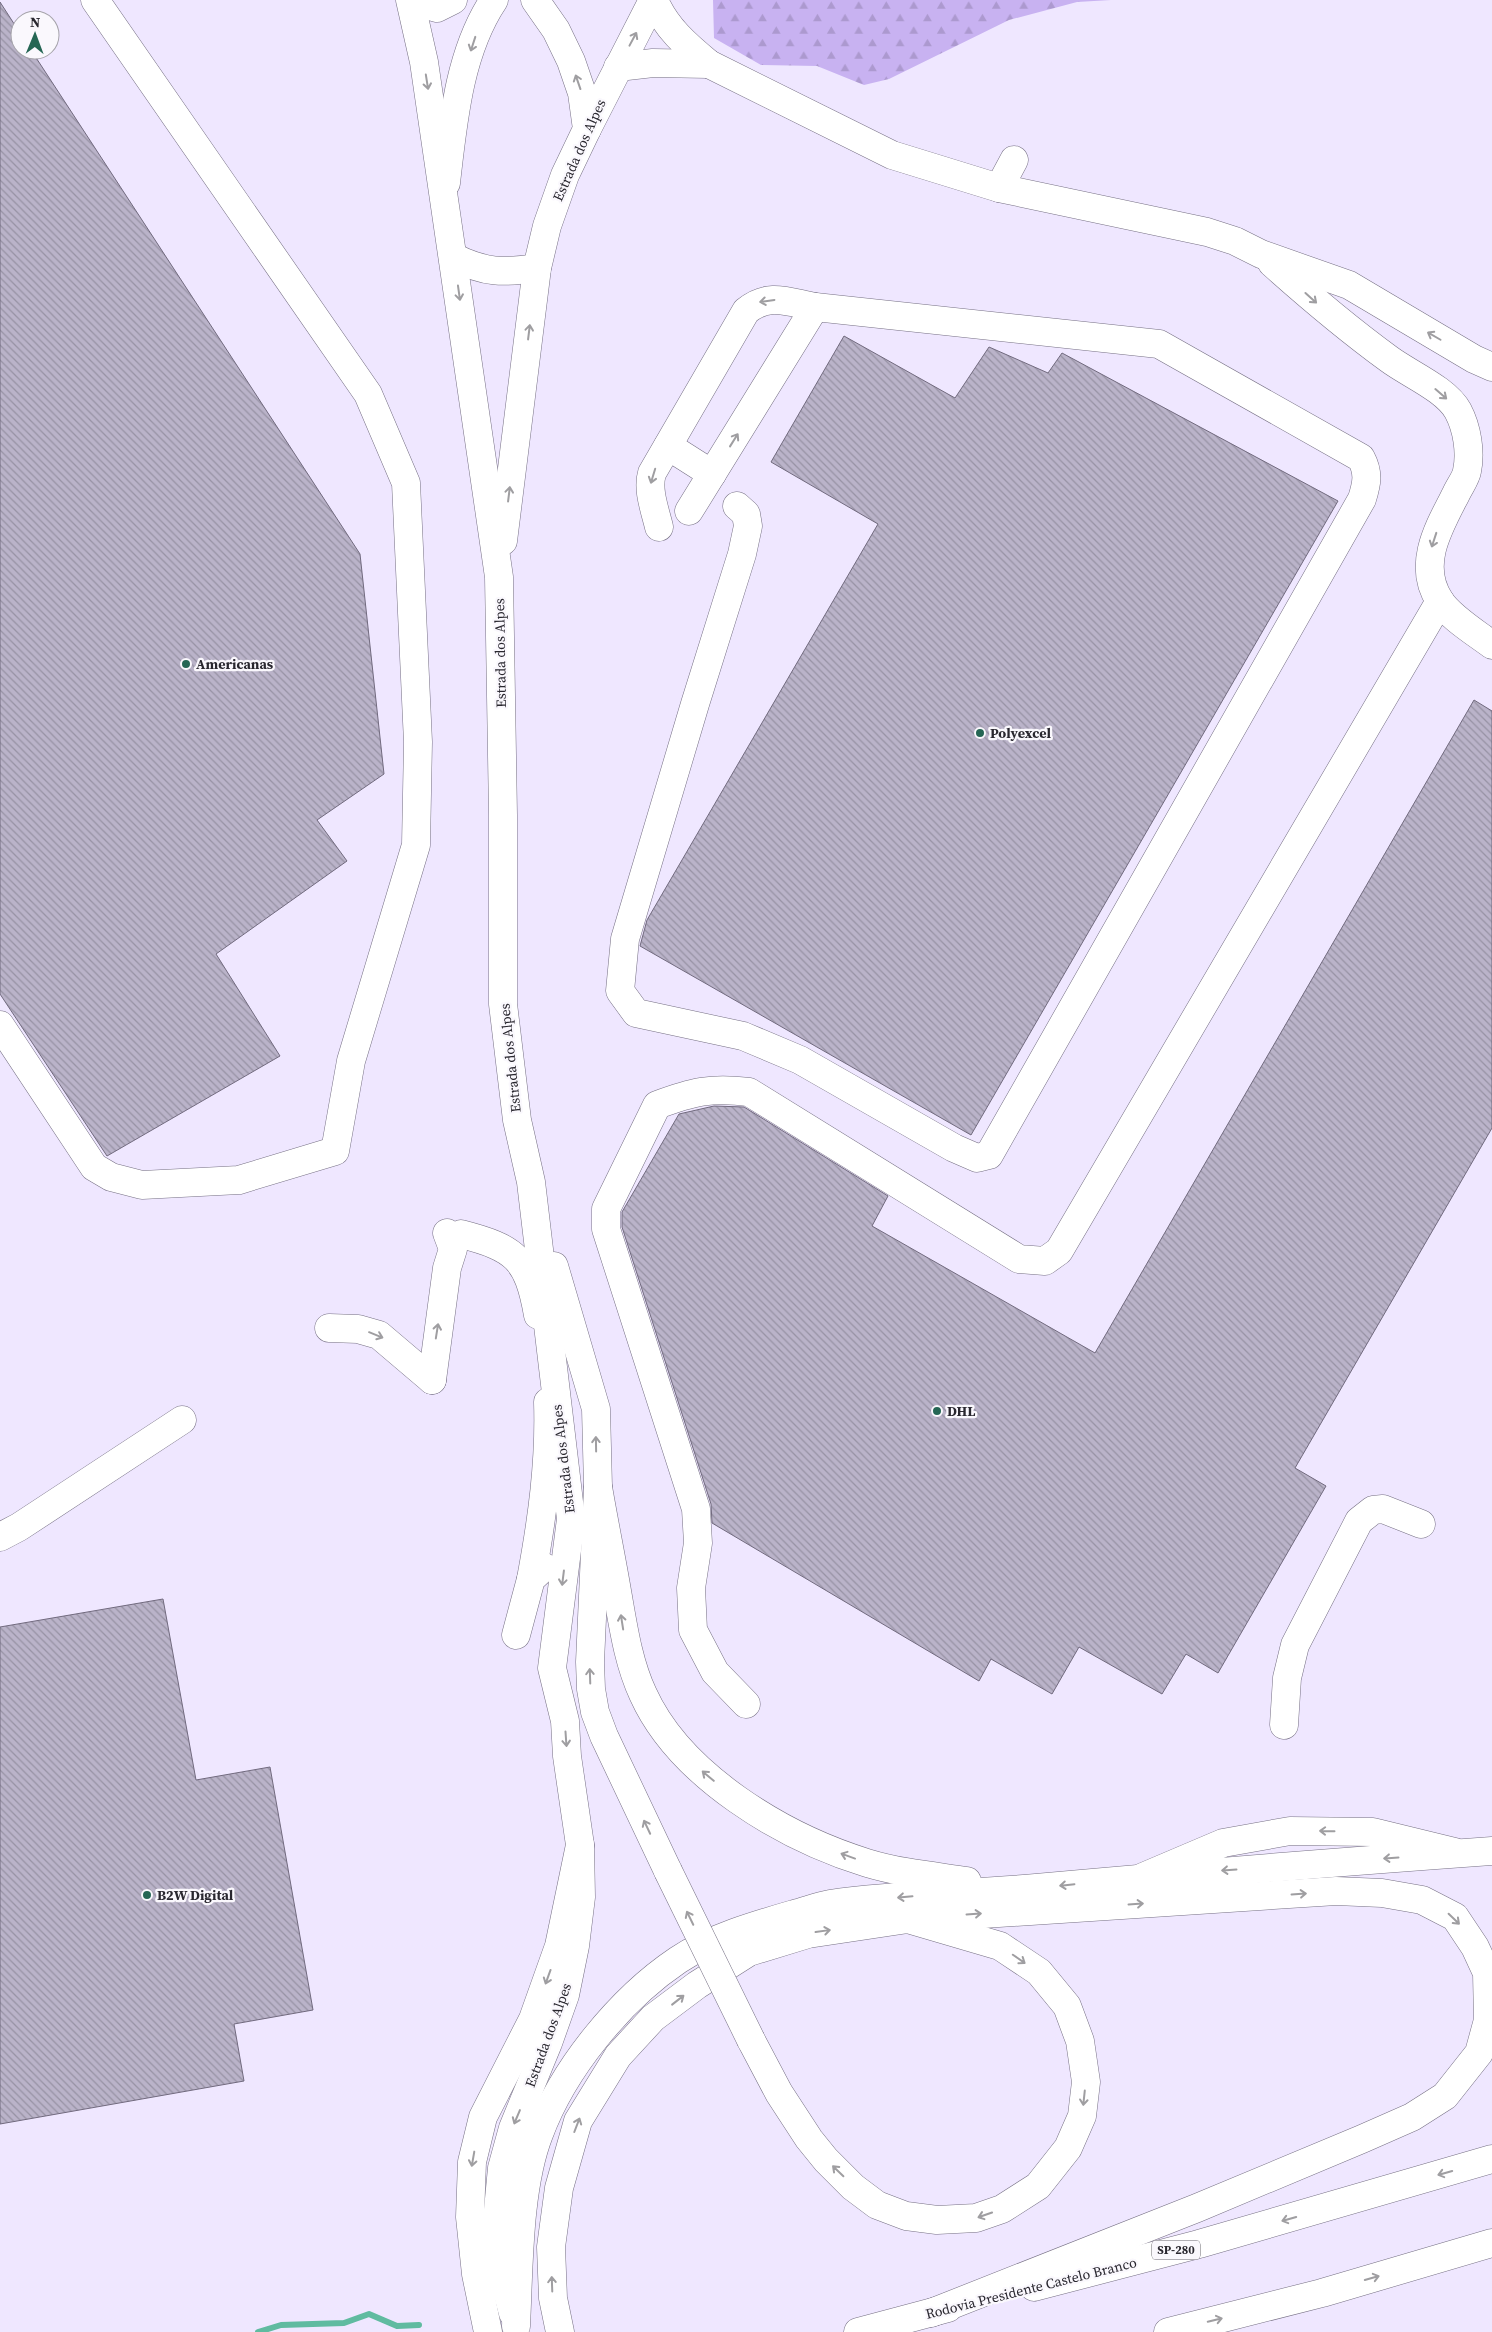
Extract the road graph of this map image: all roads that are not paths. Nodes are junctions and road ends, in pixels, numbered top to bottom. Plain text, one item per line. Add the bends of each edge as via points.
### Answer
1 (95, 0) edge
2 (410, 0) edge
3 (417, 0) edge
4 (453, 0) edge
5 (494, 0) edge
6 (535, 0) edge
7 (654, 0) edge
8 (709, 64) junction
9 (618, 67) junction
10 (587, 130) junction
11 (1014, 160) dead end
12 (999, 188) junction
13 (444, 193) junction
14 (1261, 254) junction
15 (453, 257) junction
16 (537, 268) junction
17 (815, 307) junction
18 (1492, 368) edge
19 (668, 446) junction
20 (712, 474) junction
21 (737, 506) dead end
22 (689, 511) dead end
23 (659, 528) dead end
24 (499, 577) junction
25 (1440, 601) junction
26 (1492, 645) edge
27 (0, 1025) edge
28 (531, 1182) junction
29 (328, 1328) dead end
30 (182, 1420) dead end
31 (598, 1487) junction
32 (571, 1519) junction
33 (1421, 1524) dead end
34 (0, 1537) edge
35 (531, 1579) junction
36 (516, 1635) dead end
37 (746, 1704) dead end
38 (1284, 1725) dead end
39 (580, 1845) junction
40 (1492, 1851) edge
41 (1033, 1888) junction
42 (908, 1919) junction
43 (1492, 2159) edge
44 (1492, 2243) edge
45 (931, 2313) junction
46 (517, 2329) edge
47 (488, 2332) edge
48 (560, 2332) edge
49 (858, 2332) edge
50 (1168, 2332) edge

1 - 27 main road via 368,394 406,483 418,742 416,846 351,1061 335,1151 239,1180 142,1185 111,1177 94,1167
2 -> 13 main road, Estrada dos Alpes via 424,62
3 - 4 main road via 437,8
5 -> 13 main road via 480,24 462,81
10 -> 6 main road via 582,93 571,61 556,30
7 - 8 main road via 665,22 683,43
9 -> 7 main road, Estrada dos Alpes
8 - 9 main road via 653,63
8 - 12 main road via 892,155
9 - 10 main road, Estrada dos Alpes
10 - 16 main road, Estrada dos Alpes via 565,175 547,226
11 - 12 main road
12 - 14 main road via 1207,232
13 - 15 main road, Estrada dos Alpes
18 -> 14 main road via 1348,285
14 -> 25 main road via 1325,311 1439,392 1458,411 1468,440 1467,471 1437,531 1431,551 1430,574
15 - 16 main road via 476,268 510,272
15 -> 24 main road, Estrada dos Alpes
24 -> 16 main road, Estrada dos Alpes
17 -> 19 main road via 772,299 757,302 746,311
20 -> 17 main road
17 - 21 main road via 1159,344 1361,458 1367,468 1368,482 1362,499 989,1154 977,1158 954,1148 800,1060 743,1036 636,1013 620,991 625,939 742,554 748,526 746,514
19 - 20 main road
19 -> 23 main road via 650,482
20 - 22 main road
24 - 28 main road, Estrada dos Alpes via 503,1004 517,1120
25 - 26 main road via 1462,623
25 - 37 main road via 1059,1251 1045,1262 1019,1259 748,1092 726,1089 693,1092 657,1105 606,1209 606,1228 696,1508 698,1543 691,1588 693,1630 715,1672
31 -> 28 main road via 596,1409
28 - 32 main road, Estrada dos Alpes
29 -> 35 main road via 358,1329 379,1335 432,1380 454,1233 489,1241 512,1253 525,1267 536,1301 546,1360 548,1416 543,1516
30 - 34 main road
41 -> 31 main road via 909,1874 820,1846 779,1825 725,1790 692,1762 664,1729 642,1694 623,1631
42 -> 31 main road, bridge via 1000,1946 1039,1972 1067,2006 1080,2042 1086,2082 1082,2116 1068,2148 1038,2186 1002,2209 976,2218 937,2220 906,2216 877,2205 854,2187 809,2139 779,2093 751,2040 595,1712 590,1662
32 - 35 main road via 546,1565
32 -> 39 main road, Estrada dos Alpes via 552,1668 565,1721
33 - 38 main road via 1383,1509 1372,1510 1359,1521 1295,1645 1287,1678
35 - 36 main road
39 -> 46 main road, Estrada dos Alpes via 581,1897 565,1995 513,2128 502,2168 497,2220 502,2272
39 -> 47 main road via 559,1946 533,2019 483,2117 472,2162 470,2217 476,2274
40 -> 41 main road
41 -> 46 main road via 828,1904 744,1928 679,1960 625,2005 588,2047 559,2090 538,2134 524,2202
42 -> 45 main road via 1336,1891 1382,1893 1422,1900 1456,1917 1487,1973 1488,2020 1479,2053 1445,2096 1412,2117 1197,2208
48 -> 42 main road via 553,2298 551,2247 559,2188 578,2121 618,2056 653,2018 749,1952 808,1934
43 -> 45 main road, Rodovia Presidente Castelo Branco / SP-280 via 1108,2269
50 -> 44 main road via 1322,2293
45 - 49 main road, Rodovia Presidente Castelo Branco / SP-280

